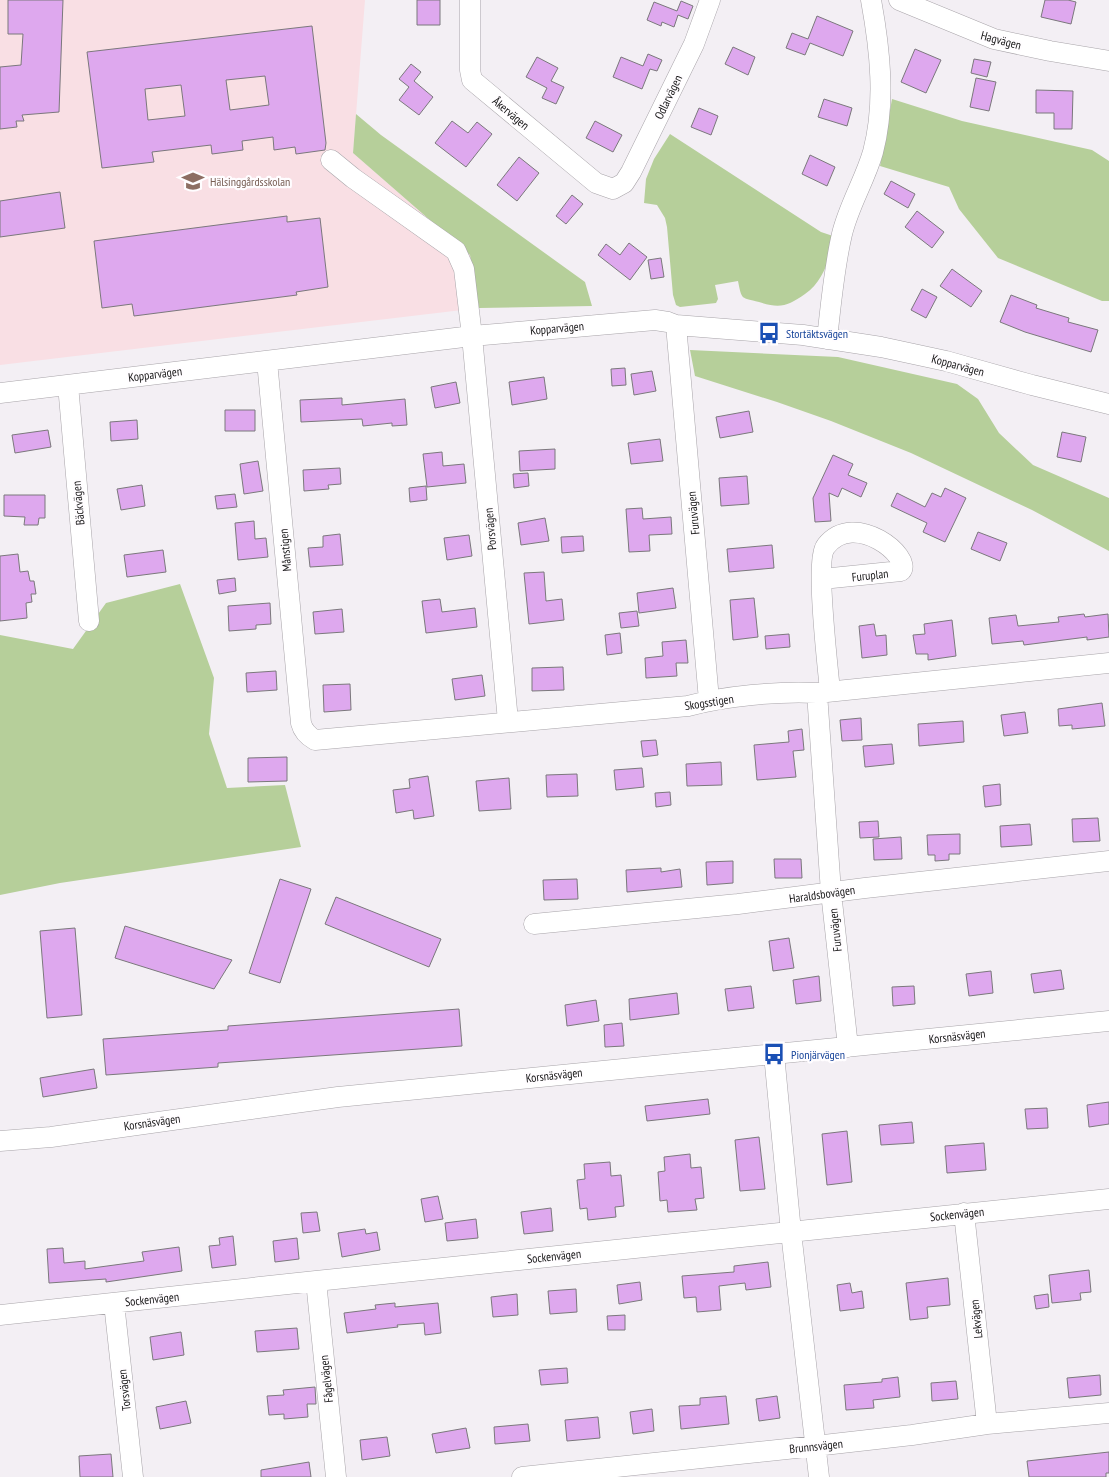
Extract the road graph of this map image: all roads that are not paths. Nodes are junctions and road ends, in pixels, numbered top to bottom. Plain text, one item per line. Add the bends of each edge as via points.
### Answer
1 (470, 0) edge
2 (710, 0) edge
3 (871, 0) edge
4 (899, 0) edge
5 (1109, 60) edge
6 (331, 160) dead end
7 (616, 188) joint
8 (676, 325) junction
9 (472, 336) junction
10 (827, 340) junction
11 (267, 361) junction
12 (68, 384) junction
13 (0, 393) edge
14 (1109, 404) edge
15 (822, 579) dead end
16 (89, 621) dead end
17 (1109, 663) edge
18 (823, 692) junction
19 (709, 700) junction
20 (508, 722) junction
21 (310, 737) joint
22 (1109, 861) edge
23 (831, 892) junction
24 (534, 924) dead end
25 (1109, 1021) edge
26 (848, 1046) junction
27 (774, 1054) junction
28 (0, 1141) edge
29 (1109, 1199) edge
30 (964, 1213) junction
31 (791, 1232) junction
32 (316, 1280) junction
33 (114, 1303) junction
34 (0, 1315) edge
35 (1109, 1413) edge
36 (987, 1424) junction
37 (815, 1446) junction
38 (133, 1477) edge
39 (336, 1477) edge
40 (522, 1477) edge
41 (819, 1477) edge

1 - 7 street, Åkervägen via 472,80 596,183
2 - 7 street, Odlarvägen via 694,44 659,115 625,181
3 - 10 street via 880,75 877,132 842,232
4 - 5 street, Hagvägen via 994,40
6 - 9 street, Porsvägen via 456,252 464,269
8 - 9 street, Kopparvägen via 655,320
8 - 10 street, Kopparvägen via 803,335
8 - 19 street, Furuvägen
9 - 11 street, Kopparvägen
9 - 20 street, Porsvägen
10 - 14 street, Kopparvägen via 946,361
11 - 12 street, Kopparvägen
11 - 21 street, Månstigen via 301,723
12 - 13 street, Kopparvägen
12 - 16 street, Bäckvägen
15 - 18 street
17 - 18 street, Skogsstigen
18 - 19 street, Skogsstigen
18 - 23 street, Furuvägen
19 - 20 street, Skogsstigen via 688,706
20 - 21 street, Skogsstigen via 333,739 315,740
22 - 23 street, Haraldsbovägen
23 - 24 street, Haraldsbovägen
23 - 26 street, Furuvägen
25 - 26 street, Korsnäsvägen
26 - 27 street, Korsnäsvägen
27 - 28 street, Korsnäsvägen via 338,1097
27 - 31 street
29 - 30 street, Sockenvägen
30 - 31 street, Sockenvägen
30 - 36 street, Lekvägen
31 - 32 street, Sockenvägen
31 - 37 street
32 - 33 street, Sockenvägen
32 - 39 street, Fågelvägen
33 - 34 street, Sockenvägen
33 - 38 street, Torsvägen
35 - 36 street, Brunnsvägen
36 - 37 street, Brunnsvägen
37 - 40 street, Brunnsvägen
37 - 41 street

